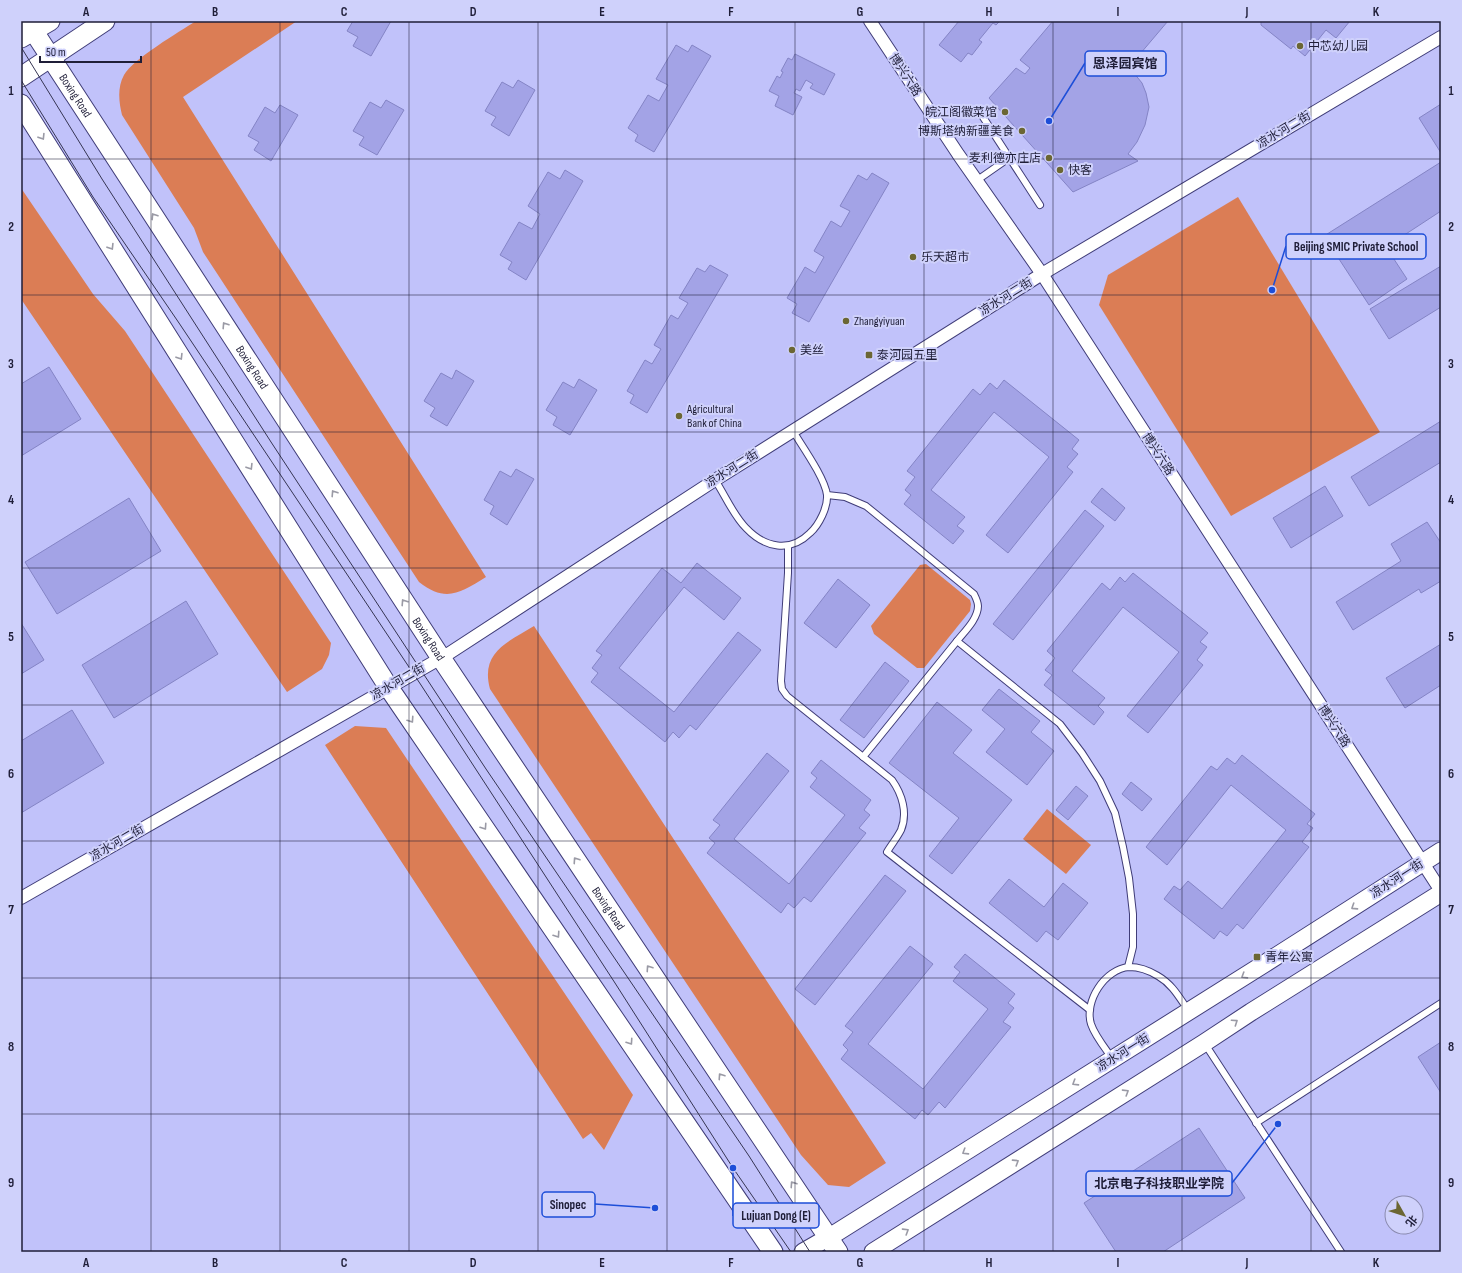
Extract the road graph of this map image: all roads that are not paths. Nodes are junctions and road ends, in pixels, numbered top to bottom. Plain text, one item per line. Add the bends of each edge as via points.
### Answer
1 (50, 21) edge
2 (105, 21) edge
3 (870, 21) edge
4 (27, 30) edge
5 (1441, 36) edge
6 (51, 58) junction
7 (21, 77) edge
8 (21, 104) edge
9 (981, 114) dead end
10 (1009, 158) junction
11 (976, 181) junction
12 (1040, 205) dead end
13 (1042, 274) junction
14 (793, 431) junction
15 (715, 480) junction
16 (827, 495) junction
17 (788, 547) junction
18 (957, 641) junction
19 (441, 658) junction
20 (388, 688) junction
21 (863, 757) junction
22 (1441, 851) edge
23 (1422, 863) junction
24 (1441, 892) edge
25 (21, 898) edge
26 (1128, 967) junction
27 (1441, 1003) edge
28 (1090, 1010) junction
29 (1188, 1012) junction
30 (1204, 1043) junction
31 (1113, 1059) junction
32 (1256, 1123) junction
33 (833, 1244) edge
34 (773, 1252) edge
35 (803, 1252) edge
36 (873, 1252) edge
37 (1341, 1252) edge

1 - 4 main road
2 - 6 main road
3 - 11 street, 博兴六路
4 - 6 main road, Boxing Road
5 - 13 street, 凉水河二街
6 - 7 main road
19 -> 6 main road, Boxing Road
8 -> 20 main road
9 - 10 lane
10 - 11 lane
10 - 12 lane
11 - 13 street, 博兴六路
13 - 14 street, 凉水河二街
13 - 23 street, 博兴六路
14 - 15 street, 凉水河二街
14 - 16 lane via 822,479
15 - 17 lane via 746,528 773,545
15 - 19 street, 凉水河二街
16 - 17 lane via 823,514 816,528 804,540
16 - 18 lane via 845,497 866,506 974,594 979,604 978,612
17 - 21 lane via 782,689 787,696
18 - 21 lane
18 - 26 lane via 1060,724 1100,781 1114,813 1129,878 1133,947
19 - 20 street, 凉水河二街
33 -> 19 main road, Boxing Road
20 - 25 street, 凉水河二街
20 -> 34 main road
21 - 28 lane via 892,780 902,801 904,815 901,830 887,852
22 - 23 main road, 凉水河一街
23 - 24 street, 博兴六路
23 -> 29 main road, 凉水河一街
30 -> 24 main road
26 - 28 lane via 1115,972 1105,980 1096,993
26 - 29 lane via 1143,969 1170,984
27 - 32 lane
28 - 31 lane via 1091,1024
29 - 31 main road, 凉水河一街
30 - 32 lane
36 -> 30 main road
31 -> 33 main road, 凉水河一街
32 - 37 lane
33 - 35 main road, 凉水河一街

